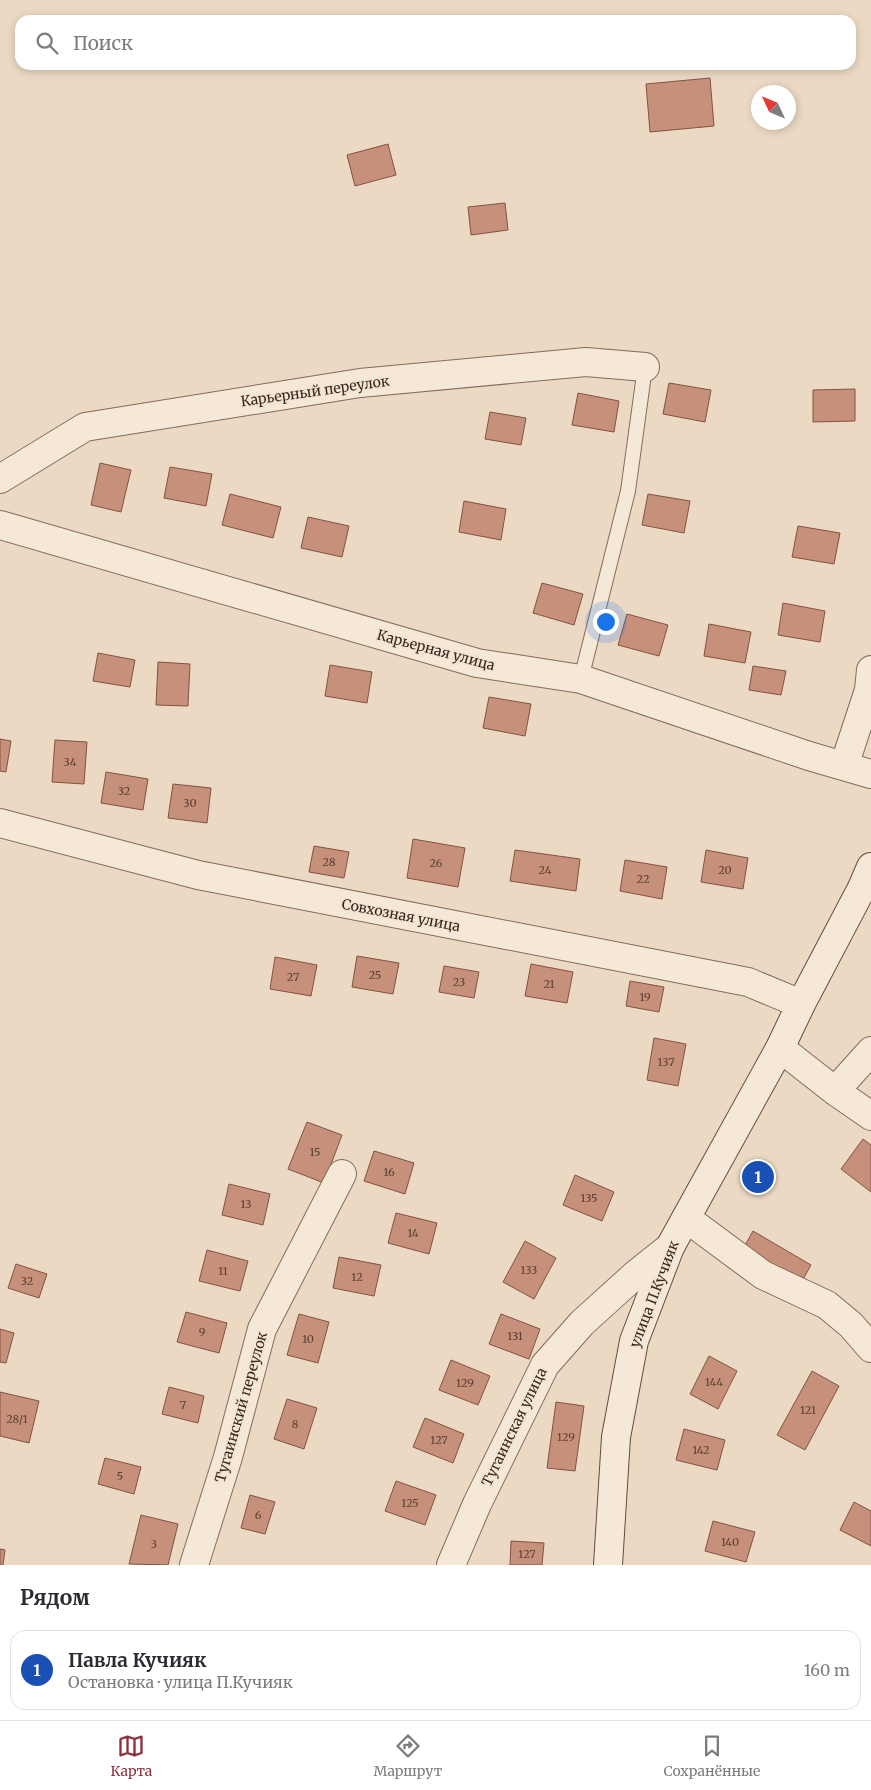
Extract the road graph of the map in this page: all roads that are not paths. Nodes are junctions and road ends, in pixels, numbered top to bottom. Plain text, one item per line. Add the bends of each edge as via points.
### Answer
1 (645, 367) joint
2 (0, 479) edge
3 (0, 525) edge
4 (871, 670) edge
5 (581, 679) junction
6 (844, 766) junction
7 (871, 774) edge
8 (0, 823) edge
9 (871, 867) edge
10 (801, 1004) junction
11 (780, 1048) junction
12 (871, 1051) edge
13 (835, 1091) junction
14 (871, 1116) edge
15 (342, 1174) dead end
16 (686, 1218) junction
17 (670, 1247) junction
18 (871, 1348) edge
19 (194, 1565) edge
20 (451, 1565) edge
21 (608, 1565) edge

1 - 2 street, Карьерный переулок via 586,362 360,383 85,427
1 - 5 lane via 628,491
3 - 5 street, Карьерная улица via 477,664
4 - 6 street via 869,690
5 - 6 street, Карьерная улица
6 - 7 street, Карьерная улица
8 - 10 street, Совхозная улица via 198,876 748,982
9 - 10 street, улица П.Кучияк
10 - 11 street, улица П.Кучияк
11 - 13 street
11 - 16 street, улица П.Кучияк
12 - 13 street
13 - 14 street
15 - 19 street, Тугаинский переулок via 262,1330 228,1457
16 - 17 street, улица П.Кучияк
16 - 18 street via 763,1275 827,1305
17 - 20 street, Тугаинская улица via 582,1323 545,1365
17 - 21 street, улица П.Кучияк via 634,1341 616,1437

